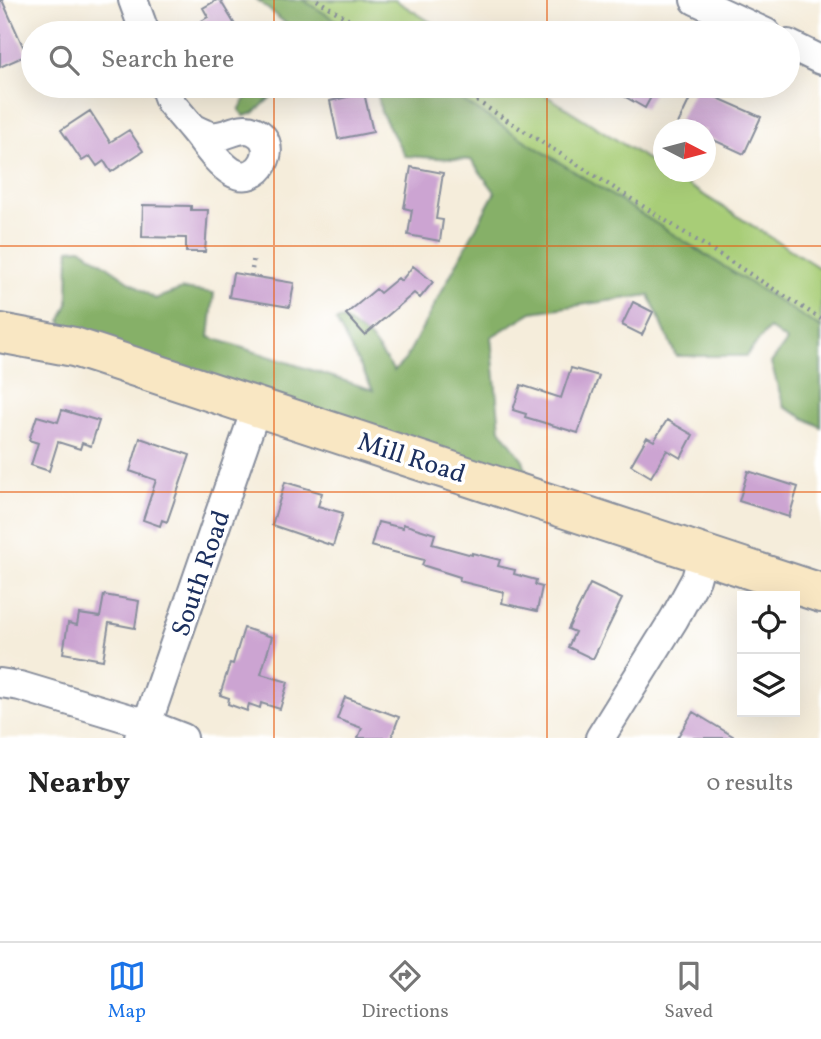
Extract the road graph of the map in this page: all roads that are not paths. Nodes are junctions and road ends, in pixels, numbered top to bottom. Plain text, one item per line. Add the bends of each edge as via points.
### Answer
1 (133, 0) edge
2 (695, 0) edge
3 (141, 21) edge
4 (740, 21) edge
5 (800, 50) edge
6 (821, 60) edge
7 (168, 98) edge
8 (192, 128) dead end
9 (0, 333) edge
10 (257, 406) junction
11 (703, 554) junction
12 (821, 593) edge
13 (0, 683) edge
14 (143, 731) edge
15 (183, 738) edge
16 (600, 738) edge

1 - 3 street
2 - 4 street
5 - 6 street
7 - 8 street
9 - 10 street, Mill Road via 74,347
10 - 11 street, Mill Road
10 - 14 street, South Road
11 - 12 street, Mill Road
11 - 16 street via 696,579 674,619
13 - 14 street via 20,686
14 - 15 street

